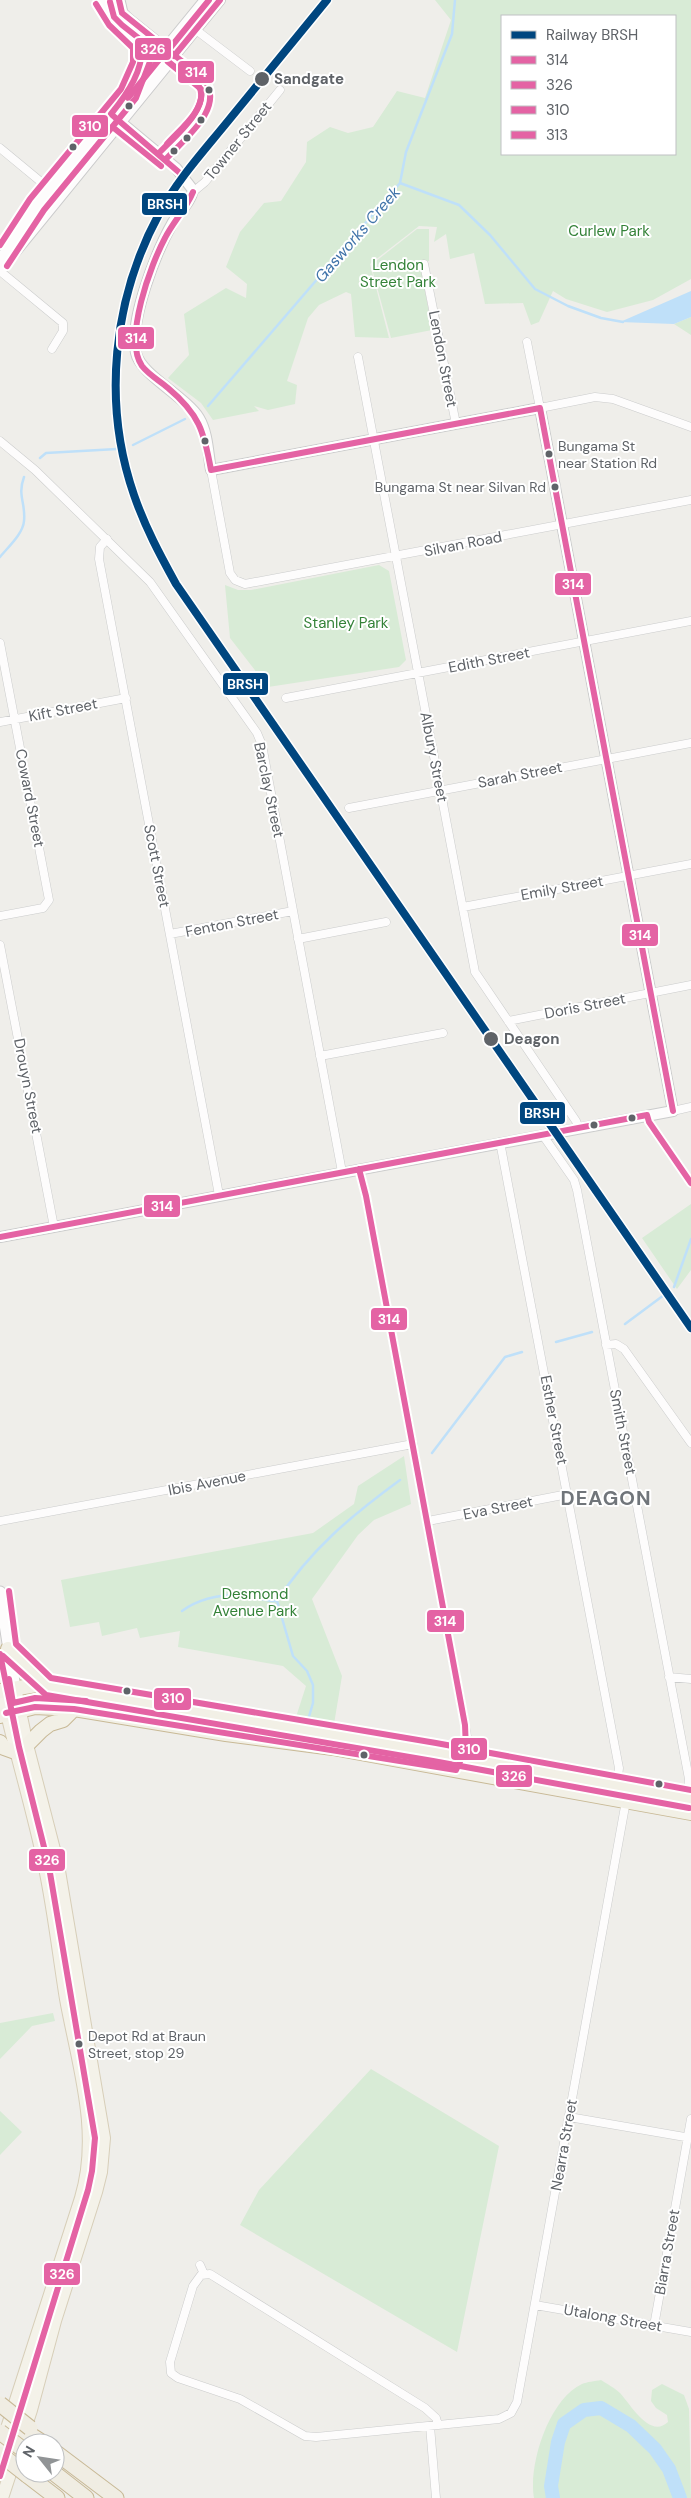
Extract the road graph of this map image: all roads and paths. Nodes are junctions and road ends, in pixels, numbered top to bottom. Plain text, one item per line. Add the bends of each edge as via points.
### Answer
1 (104, 0) edge
2 (119, 0) edge
3 (204, 0) edge
4 (220, 0) edge
5 (196, 30) junction
6 (142, 42) junction
7 (161, 53) junction
8 (171, 60) junction
9 (250, 71) dead end
10 (280, 90) dead end
11 (129, 92) junction
12 (111, 114) junction
13 (120, 122) junction
14 (0, 148) edge
15 (49, 189) junction
16 (193, 192) junction
17 (60, 197) junction
18 (0, 261) edge
19 (424, 264) dead end
20 (0, 266) edge
21 (0, 271) edge
22 (527, 342) dead end
23 (52, 349) dead end
24 (358, 357) dead end
25 (540, 408) junction
26 (456, 424) junction
27 (691, 427) edge
28 (374, 440) junction
29 (0, 441) edge
30 (211, 470) junction
31 (691, 500) edge
32 (562, 525) junction
33 (107, 539) junction
34 (396, 556) junction
35 (691, 621) edge
36 (584, 642) junction
37 (0, 643) edge
38 (418, 674) junction
39 (126, 698) junction
40 (286, 698) dead end
41 (15, 719) junction
42 (0, 722) edge
43 (691, 743) edge
44 (607, 759) junction
45 (441, 790) junction
46 (349, 808) dead end
47 (691, 864) edge
48 (629, 876) junction
49 (463, 907) junction
50 (293, 911) junction
51 (0, 916) edge
52 (386, 922) dead end
53 (170, 934) junction
54 (298, 939) junction
55 (0, 945) edge
56 (691, 985) edge
57 (650, 993) junction
58 (508, 1021) junction
59 (443, 1033) dead end
60 (320, 1056) junction
61 (691, 1107) edge
62 (673, 1110) junction
63 (647, 1115) junction
64 (578, 1128) junction
65 (542, 1134) junction
66 (500, 1142) junction
67 (359, 1169) junction
68 (342, 1172) junction
69 (691, 1183) edge
70 (219, 1195) junction
71 (54, 1227) junction
72 (0, 1237) edge
73 (606, 1345) junction
74 (691, 1443) edge
75 (413, 1444) junction
76 (568, 1494) junction
77 (0, 1521) edge
78 (428, 1521) junction
79 (0, 1592) edge
80 (8, 1649) junction
81 (669, 1677) junction
82 (691, 1679) edge
83 (47, 1686) junction
84 (4, 1688) edge
85 (74, 1709) junction
86 (9, 1713) edge
87 (0, 1742) edge
88 (21, 1749) junction
89 (464, 1758) junction
90 (456, 1770) junction
91 (617, 1786) junction
92 (689, 1799) edge
93 (626, 1801) junction
94 (691, 1813) edge
95 (569, 2117) junction
96 (691, 2118) edge
97 (689, 2138) edge
98 (200, 2265) dead end
99 (204, 2274) junction
100 (535, 2305) junction
101 (654, 2326) junction
102 (691, 2332) edge
103 (0, 2404) edge
104 (0, 2412) edge
105 (434, 2426) junction
106 (0, 2432) edge
107 (29, 2433) edge
108 (34, 2433) edge
109 (15, 2443) edge
110 (0, 2450) edge
111 (0, 2454) edge
112 (65, 2460) edge
113 (65, 2482) edge
114 (2, 2498) edge
115 (57, 2498) edge
116 (86, 2498) edge
117 (116, 2498) edge
118 (436, 2498) edge

1 - 6 main road via 115,19
2 - 7 main road via 122,13
3 - 7 street
4 - 5 street
5 - 8 street
5 - 9 street
6 - 7 main road
6 - 11 main road via 143,57
7 - 8 main road
7 - 11 main road
8 - 13 main road
10 - 16 street, Towner Street via 205,182
11 - 12 main road
12 - 13 street
12 - 15 main road
13 - 16 street via 176,168
13 - 17 main road
14 - 15 street
15 - 17 street
15 - 18 main road
16 - 30 street, Towner Street via 158,251 137,322 135,352 141,365 191,407 200,420
17 - 20 main road
19 - 26 street, Lendon Street
21 - 23 street via 63,323 64,331
22 - 25 street
24 - 28 street, Albury Street
25 - 26 street
25 - 27 street via 595,397 613,399
25 - 32 street
26 - 28 street
28 - 30 street
28 - 34 street, Albury Street
29 - 33 street, Barclay Street
30 - 34 street, Silvan Road via 230,573 235,580 245,584
31 - 32 street, Silvan Road
32 - 34 street, Silvan Road
32 - 36 street
33 - 39 street, Scott Street via 99,553
33 - 50 street, Barclay Street via 150,582 262,745
34 - 38 street, Albury Street
35 - 36 street, Edith Street
36 - 38 street, Edith Street
36 - 44 street
37 - 41 street, Coward Street
38 - 40 street, Edith Street
38 - 45 street, Albury Street
39 - 41 street, Kift Street
39 - 53 street, Scott Street
41 - 42 street, Kift Street
41 - 51 street, Coward Street via 49,900 43,908
43 - 44 street, Sarah Street
44 - 45 street, Sarah Street
44 - 48 street
45 - 46 street, Sarah Street
45 - 49 street, Albury Street
47 - 48 street, Emily Street
48 - 49 street, Emily Street
48 - 57 street
49 - 58 street, Albury Street via 475,972
50 - 53 street, Fenton Street
50 - 54 street, Barclay Street
52 - 54 street
53 - 70 street, Scott Street
54 - 60 street, Barclay Street
55 - 71 street, Drouyn Street
56 - 57 street, Doris Street
57 - 58 street, Doris Street
57 - 62 street
58 - 64 street, Albury Street
59 - 60 street
60 - 68 street, Barclay Street
61 - 62 street
62 - 63 street
63 - 64 street
63 - 69 street
64 - 65 street
65 - 66 street
65 - 73 street, Smith Street via 574,1180
66 - 67 street
66 - 76 street, Esther Street
67 - 68 street
67 - 75 street
68 - 70 street
70 - 71 street
71 - 72 street
73 - 74 street via 616,1344 624,1349
73 - 81 street, Smith Street
75 - 77 street, Ibis Avenue
75 - 78 street
76 - 78 street, Eva Street
76 - 91 street, Esther Street via 619,1768
78 - 89 street via 466,1725 468,1743
79 - 80 main road
80 - 83 highway
80 - 84 main road
81 - 82 street
81 - 92 street, Smith Street via 689,1779
83 - 84 highway
83 - 89 highway
84 - 86 main road
85 - 86 highway via 44,1707
85 - 88 highway via 63,1720 40,1731
85 - 90 highway
86 - 88 main road
87 - 88 highway via 4,1748
88 - 110 main road via 85,2095 90,2155 81,2198
88 - 114 main road via 58,1865 104,2138 96,2192
89 - 90 street
89 - 91 highway
90 - 93 highway
91 - 92 highway
93 - 94 highway
93 - 95 street, Nearra Street
95 - 97 street
95 - 100 street, Nearra Street
96 - 97 street, Biarra Street
97 - 101 street, Biarra Street
98 - 99 street
99 - 105 street via 216,2276 425,2408 436,2418
99 - 105 street, Nearra Street via 193,2286 168,2374 240,2399 305,2436
100 - 101 street, Utalong Street
100 - 105 street, Nearra Street via 517,2402 511,2413 499,2419
101 - 102 street, Utalong Street
103 - 108 highway, bridge
104 - 107 highway
105 - 118 street
106 - 109 highway, bridge
111 - 115 highway, bridge
112 - 117 highway
113 - 116 highway

